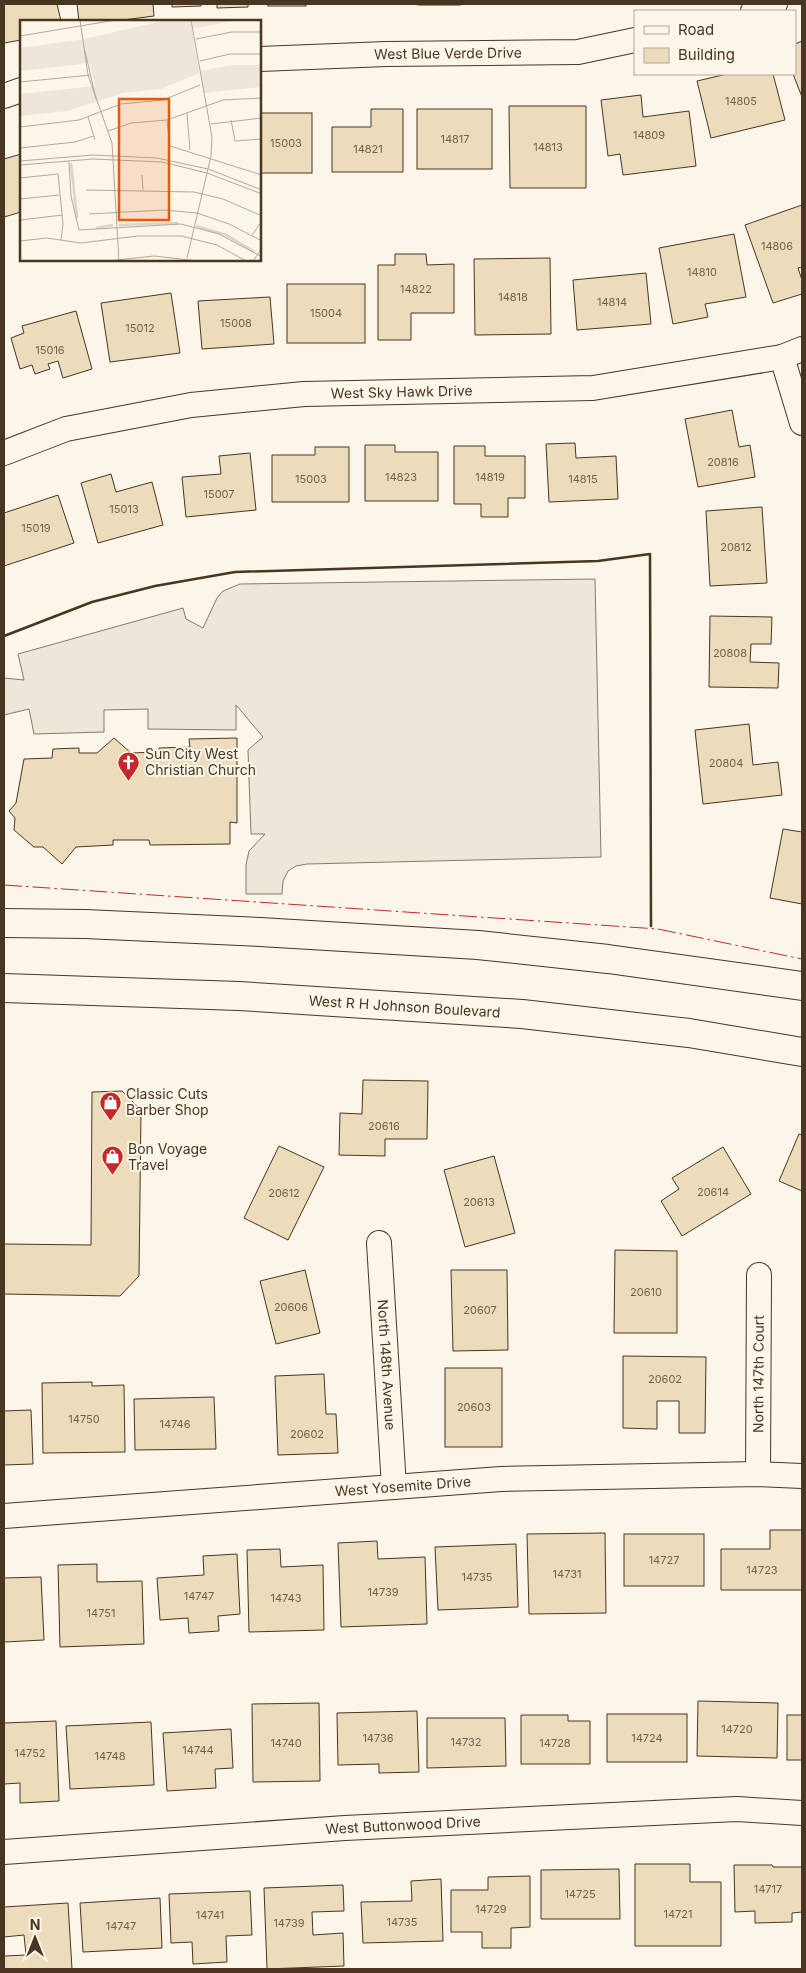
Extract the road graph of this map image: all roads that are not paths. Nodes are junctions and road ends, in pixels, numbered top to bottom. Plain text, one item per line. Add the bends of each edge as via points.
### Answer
1 (775, 4) edge
2 (756, 10) edge
3 (634, 40) edge
4 (261, 59) edge
5 (20, 90) edge
6 (4, 96) edge
7 (792, 353) edge
8 (802, 423) edge
9 (4, 453) edge
10 (4, 923) edge
11 (802, 986) edge
12 (4, 988) edge
13 (802, 1052) edge
14 (379, 1242) dead end
15 (760, 1275) dead end
16 (758, 1474) junction
17 (802, 1476) edge
18 (394, 1487) junction
19 (4, 1516) edge
20 (802, 1813) edge
21 (4, 1852) edge

1 - 2 street
3 - 4 street, West Blue Verde Drive via 578,52
5 - 6 street
7 - 8 street
7 - 9 street, West Sky Hawk Drive via 593,388 304,394 191,405 66,429
10 - 11 main road via 260,932 478,946 608,959
12 - 13 main road, West R H Johnson Boulevard via 239,996 522,1014 689,1033
14 - 18 street, North 148th Avenue
15 - 16 street, North 147th Court
16 - 17 street, West Yosemite Drive
16 - 18 street, West Yosemite Drive via 500,1479
18 - 19 street, West Yosemite Drive
20 - 21 street, West Buttonwood Drive via 737,1809 364,1827

